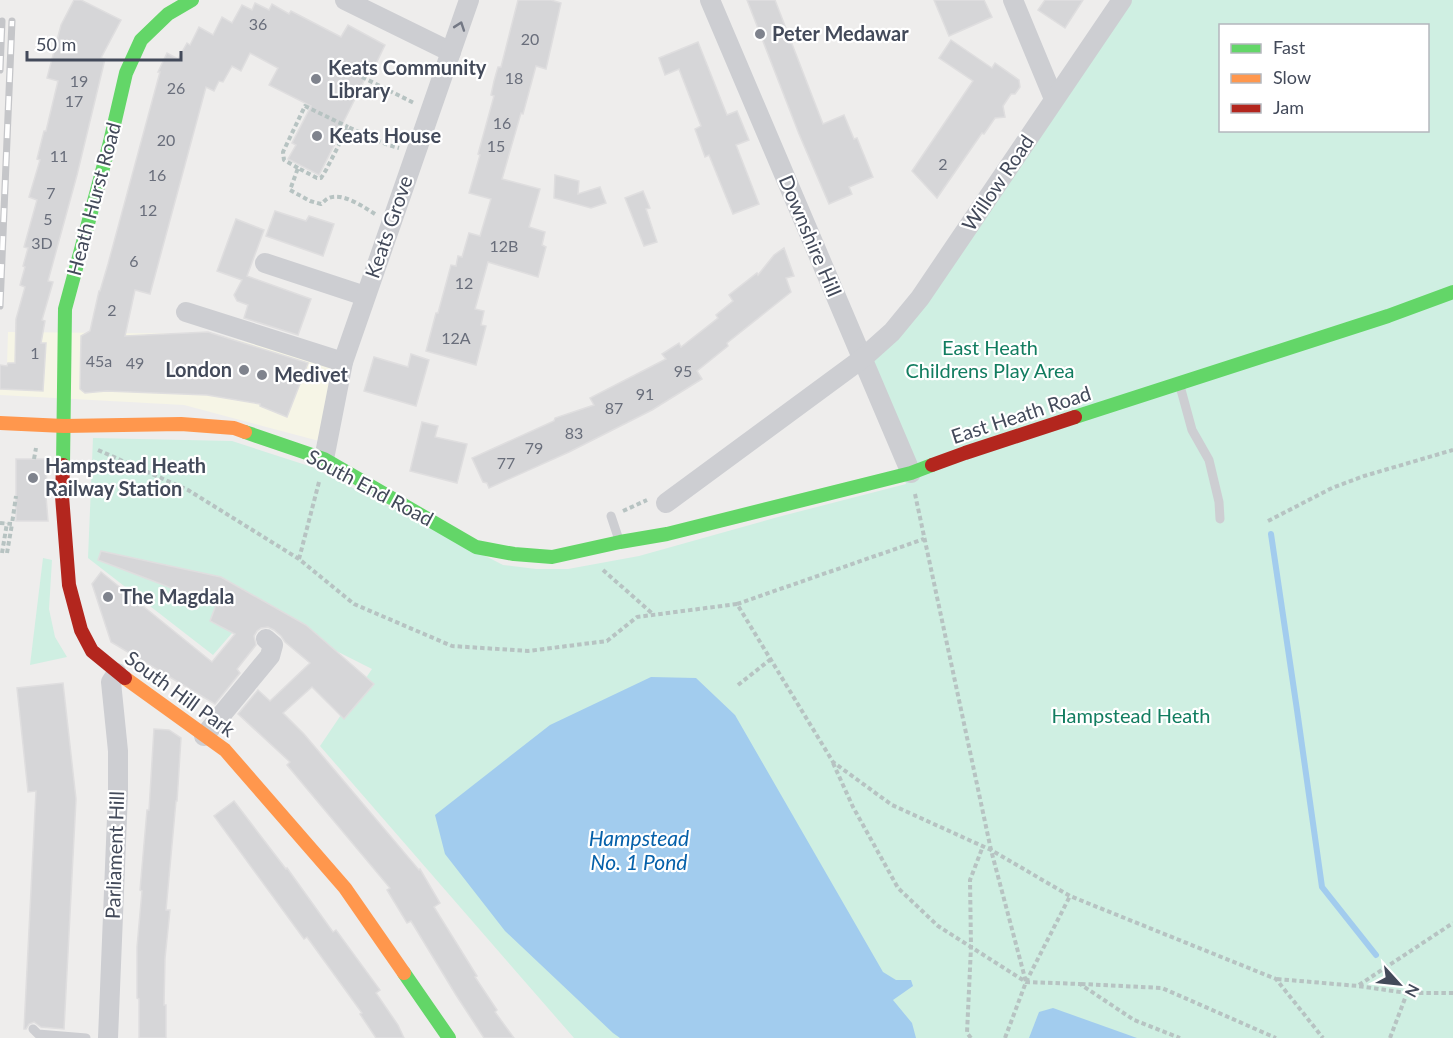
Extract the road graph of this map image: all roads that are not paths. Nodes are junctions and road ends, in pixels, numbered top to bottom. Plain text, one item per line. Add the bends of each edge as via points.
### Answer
1 (192, 0) edge
2 (345, 0) edge
3 (469, 0) edge
4 (710, 0) edge
5 (1013, 0) edge
6 (1122, 0) edge
7 (451, 52) junction
8 (1054, 99) junction
9 (265, 263) dead end
10 (1453, 292) edge
11 (365, 296) junction
12 (186, 312) dead end
13 (863, 358) junction
14 (343, 362) junction
15 (1179, 384) junction
16 (0, 423) edge
17 (70, 425) junction
18 (324, 459) junction
19 (911, 473) junction
20 (666, 502) road end
21 (611, 516) road end
22 (1220, 519) dead end
23 (620, 542) junction
24 (587, 550) joint
25 (266, 639) dead end
26 (117, 673) junction
27 (204, 736) junction
28 (33, 1029) dead end
29 (86, 1038) edge
30 (108, 1038) edge
31 (449, 1038) edge

1 - 17 street, Heath Hurst Road via 168,14 141,40 126,73 65,309
2 - 7 street
7 -> 3 street, Keats Grove
4 - 13 street, Downshire Hill
5 - 8 street
6 - 8 street, Willow Road
7 - 11 street, Keats Grove
8 - 13 street, Willow Road via 920,298 892,332
9 - 11 street
10 - 15 street, East Heath Road
11 - 14 street, Keats Grove
12 - 14 street
13 - 19 street, Downshire Hill
13 - 20 street
14 - 18 street, Keats Grove
15 - 19 street, East Heath Road
15 - 22 lane via 1192,430 1209,460
16 - 17 street, South End Road
17 - 18 street, South End Road via 181,424 234,428
17 - 26 street, South Hill Park via 62,496 69,585 81,630 92,651
18 - 24 street, South End Road via 476,547 552,557
19 - 23 street, East Heath Road via 667,534
21 - 23 lane
23 - 24 street, East Heath Road
25 - 27 street via 273,645 270,656
26 - 27 street, South Hill Park
26 - 30 street, Parliament Hill via 111,682 118,793
27 - 31 street, South Hill Park via 225,750 345,888
28 - 29 lane via 38,1034

